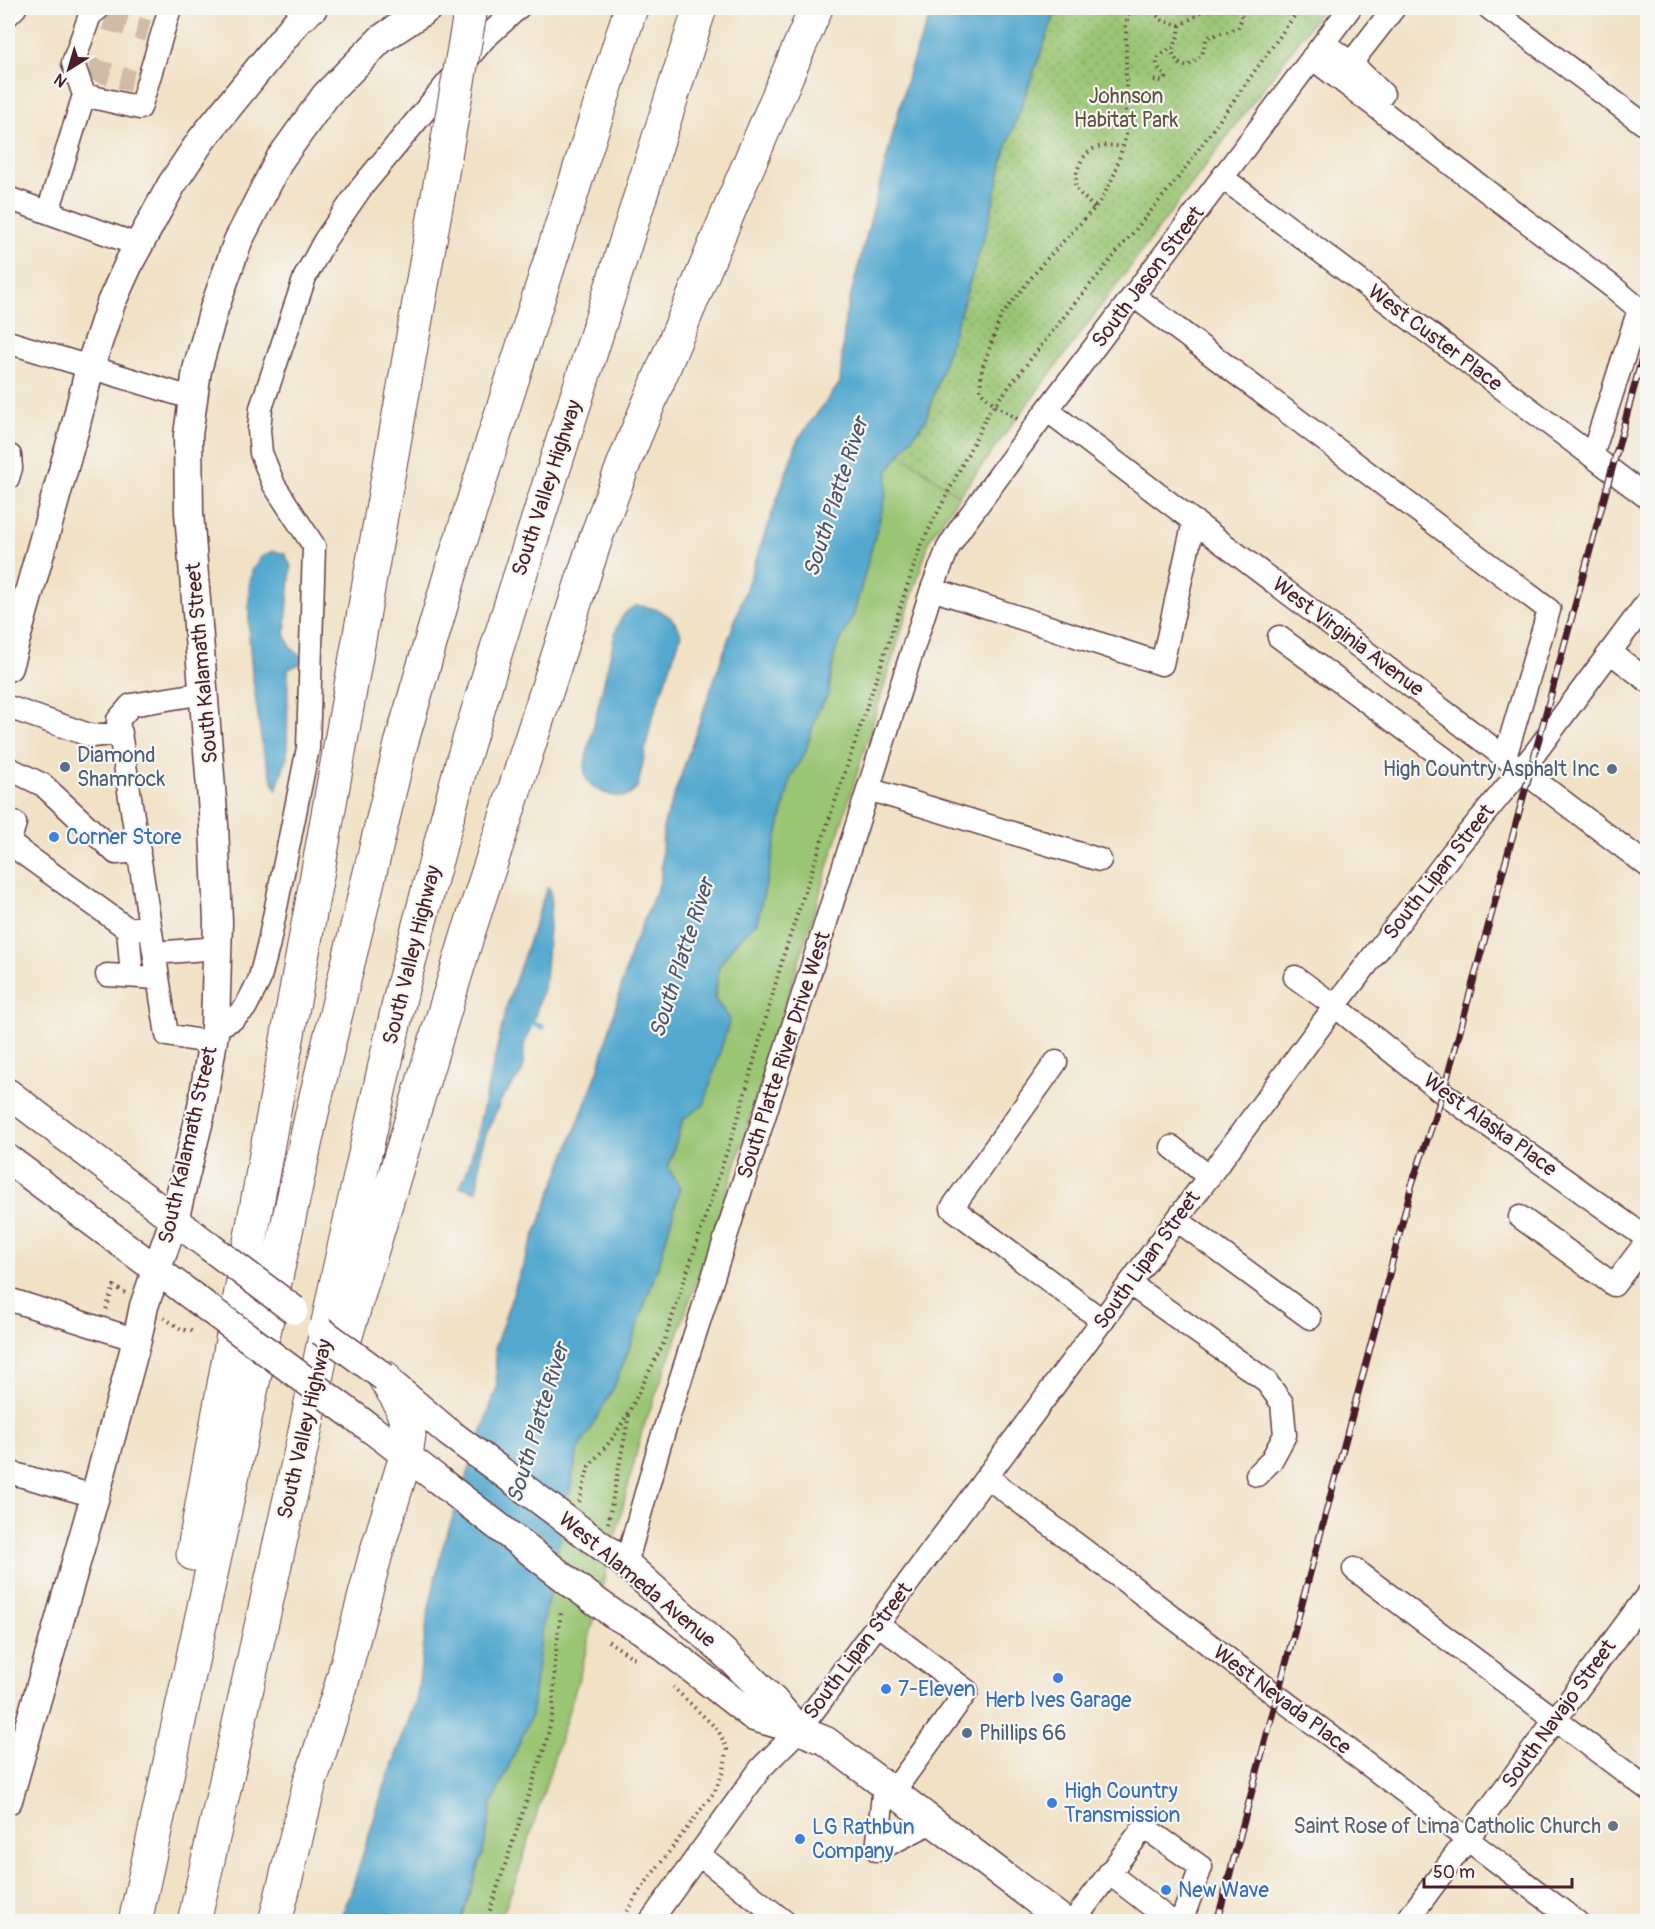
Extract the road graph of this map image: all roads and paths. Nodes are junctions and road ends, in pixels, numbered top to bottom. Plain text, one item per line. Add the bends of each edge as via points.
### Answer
1 (15, 8) edge
2 (171, 8) edge
3 (428, 8) edge
4 (471, 8) edge
5 (518, 8) edge
6 (631, 8) edge
7 (816, 8) edge
8 (1129, 8) edge
9 (1148, 8) edge
10 (1204, 8) edge
11 (1239, 8) edge
12 (1350, 8) edge
13 (1394, 8) edge
14 (1489, 8) edge
15 (308, 10) edge
16 (98, 14) edge
17 (8, 15) edge
18 (697, 18) edge
19 (1180, 25) junction
20 (1173, 46) junction
21 (1318, 51) junction
22 (1351, 63) junction
23 (1154, 80) dead end
24 (84, 95) junction
25 (1378, 100) junction
26 (1647, 127) edge
27 (1122, 147) junction
28 (1222, 178) junction
29 (8, 198) edge
30 (1094, 208) junction
31 (48, 212) junction
32 (138, 245) junction
33 (1134, 296) junction
34 (8, 342) edge
35 (90, 367) junction
36 (192, 398) junction
37 (994, 404) dead end
38 (1047, 410) junction
39 (8, 455) edge
40 (1592, 456) junction
41 (8, 478) edge
42 (1647, 498) edge
43 (1194, 521) junction
44 (948, 549) joint
45 (932, 589) junction
46 (1647, 601) edge
47 (1279, 637) dead end
48 (1610, 652) junction
49 (8, 667) edge
50 (1647, 681) edge
51 (204, 693) junction
52 (8, 706) edge
53 (121, 733) junction
54 (1513, 763) junction
55 (1456, 767) dead end
56 (8, 768) edge
57 (868, 789) junction
58 (8, 821) edge
59 (139, 851) junction
60 (1100, 860) dead end
61 (1647, 866) edge
62 (150, 926) junction
63 (128, 929) junction
64 (218, 948) junction
65 (155, 954) junction
66 (107, 975) dead end
67 (132, 976) junction
68 (1295, 977) dead end
69 (158, 978) junction
70 (1335, 1006) junction
71 (214, 1035) junction
72 (1056, 1062) dead end
73 (8, 1093) edge
74 (1172, 1147) dead end
75 (8, 1159) edge
76 (1209, 1177) junction
77 (1520, 1216) dead end
78 (174, 1220) junction
79 (1177, 1220) junction
80 (1647, 1240) edge
81 (157, 1270) junction
82 (1130, 1284) junction
83 (8, 1299) edge
84 (1310, 1318) dead end
85 (1103, 1321) junction
86 (183, 1330) dead end
87 (193, 1331) dead end
88 (137, 1340) junction
89 (384, 1377) junction
90 (406, 1456) junction
91 (8, 1472) edge
92 (1257, 1475) dead end
93 (987, 1477) junction
94 (95, 1496) junction
95 (573, 1513) junction
96 (608, 1524) dead end
97 (626, 1564) junction
98 (1354, 1569) dead end
99 (1646, 1598) edge
100 (561, 1612) dead end
101 (878, 1624) junction
102 (632, 1657) dead end
103 (643, 1659) dead end
104 (668, 1682) dead end
105 (1556, 1719) junction
106 (799, 1730) junction
107 (888, 1789) junction
108 (1647, 1789) edge
109 (8, 1800) edge
110 (932, 1822) junction
111 (1467, 1838) junction
112 (698, 1854) junction
113 (145, 1870) junction
114 (1109, 1873) junction
115 (203, 1881) junction
116 (135, 1922) edge
117 (194, 1922) edge
118 (275, 1922) edge
119 (486, 1922) edge
120 (621, 1922) edge
121 (650, 1922) edge
122 (786, 1922) edge
123 (1065, 1922) edge
124 (1073, 1922) edge
125 (1172, 1922) edge
126 (1181, 1922) edge
127 (1406, 1922) edge
128 (1577, 1922) edge

1 - 17 street
2 - 24 street via 155,33 139,83 140,108
3 - 36 main road, South Kalamath Street via 381,39 333,87 280,159 238,241 214,309
4 - 113 highway, bridge via 169,1691
5 - 71 street via 483,40 361,188 325,240 305,277 261,408 261,453 274,485 314,546 308,748 260,981 245,1008
6 - 113 highway via 453,565 401,744 333,1021
7 - 115 highway via 624,463 583,576 359,1291
8 - 27 path via 1126,135
9 - 19 path via 1163,21
10 - 19 path
11 - 20 path via 1242,18 1238,27 1207,38 1202,55 1187,67 1178,63
12 - 21 street, South Jason Street
13 - 22 street
14 - 26 street
15 - 32 main road via 202,139
16 - 24 street via 81,65
18 - 115 highway, South Valley Highway via 496,648 424,901
19 - 20 path
20 - 23 path via 1156,62 1166,78
21 - 22 street
21 - 25 street
21 - 28 street, South Jason Street
22 - 25 street
24 - 31 street
25 - 40 street via 1410,132 1639,309
27 - 30 path via 1104,195
27 - 30 path via 1098,146 1087,152 1075,171 1075,188
28 - 33 street, South Jason Street
28 - 40 street, West Custer Place
29 - 31 street
30 - 37 path via 1001,316 982,369 980,391
31 - 32 street
32 - 35 main road via 111,303
33 - 38 street, South Jason Street
33 - 54 street via 1549,610
34 - 35 street
35 - 36 street
35 - 49 main road
36 - 51 main road, South Kalamath Street via 188,435 189,513
38 - 43 street, West Virginia Avenue
38 - 44 street, South Jason Street
39 - 41 street
40 - 42 street, West Custer Place
43 - 45 street via 1162,664
43 - 54 street, West Virginia Avenue
44 - 45 street, South Platte River Drive West
45 - 57 street, South Platte River Drive West
46 - 48 street, South Lipan Street
47 - 55 street
48 - 50 street
48 - 54 street, South Lipan Street
51 - 53 street via 131,705 118,720
51 - 64 main road, South Kalamath Street
52 - 53 street via 92,736
53 - 59 street
54 - 61 street, West Virginia Avenue
54 - 70 street, South Lipan Street via 1452,853
56 - 59 street via 43,785 116,853
57 - 60 street
57 - 97 street, South Platte River Drive West
58 - 63 street via 15,824 9,843
59 - 62 street
62 - 63 street
62 - 65 street
63 - 67 street
64 - 65 street
64 - 71 main road, South Kalamath Street
65 - 69 street
66 - 67 street
67 - 69 street
68 - 70 street, West Alaska Place
69 - 71 street via 167,1035
70 - 76 street, South Lipan Street
70 - 80 street, West Alaska Place via 1443,1093
71 - 78 main road, South Kalamath Street via 201,1112
72 - 85 street via 952,1208
73 - 78 main road, West Alameda Avenue
74 - 76 street
75 - 81 main road, West Alameda Avenue
76 - 79 street, South Lipan Street
77 - 80 street via 1614,1285
78 - 81 main road, South Kalamath Street
78 - 89 main road, West Alameda Avenue, bridge
79 - 82 street, South Lipan Street
79 - 84 street
81 - 88 main road, South Kalamath Street
81 - 90 main road, West Alameda Avenue, bridge
82 - 85 street, South Lipan Street
82 - 92 street via 1265,1380 1282,1403 1285,1434 1271,1461
83 - 88 street
85 - 93 street, South Lipan Street
86 - 87 path
88 - 94 main road, South Kalamath Street
89 - 90 highway via 406,1421
89 - 95 main road, West Alameda Avenue via 448,1432
90 - 106 main road, West Alameda Avenue, bridge via 753,1717
90 - 118 highway via 310,1782
91 - 94 street
93 - 101 street, South Lipan Street
93 - 111 street, West Nevada Place
94 - 109 main road, South Kalamath Street
95 - 96 path via 589,1466 629,1412
95 - 97 main road, West Alameda Avenue
97 - 106 main road, West Alameda Avenue via 731,1659
98 - 105 street
99 - 105 street, South Navajo Street
100 - 119 path via 553,1712 546,1743
101 - 106 street, South Lipan Street
101 - 107 street via 968,1691
102 - 103 path
104 - 120 path via 718,1730 727,1749 724,1770 715,1791 638,1893
105 - 108 street
105 - 111 street, South Navajo Street
106 - 107 main road, West Alameda Avenue via 826,1741
106 - 112 street, South Lipan Street via 761,1768
107 - 110 main road, West Alameda Avenue
107 - 110 street via 877,1850
110 - 123 main road, West Alameda Avenue
111 - 127 street, South Navajo Street
111 - 128 street, West Nevada Place
112 - 121 street, South Lipan Street
112 - 122 street
113 - 116 highway
114 - 124 street
114 - 125 street
114 - 126 street via 1144,1827 1201,1867
115 - 117 highway, South Valley Highway

